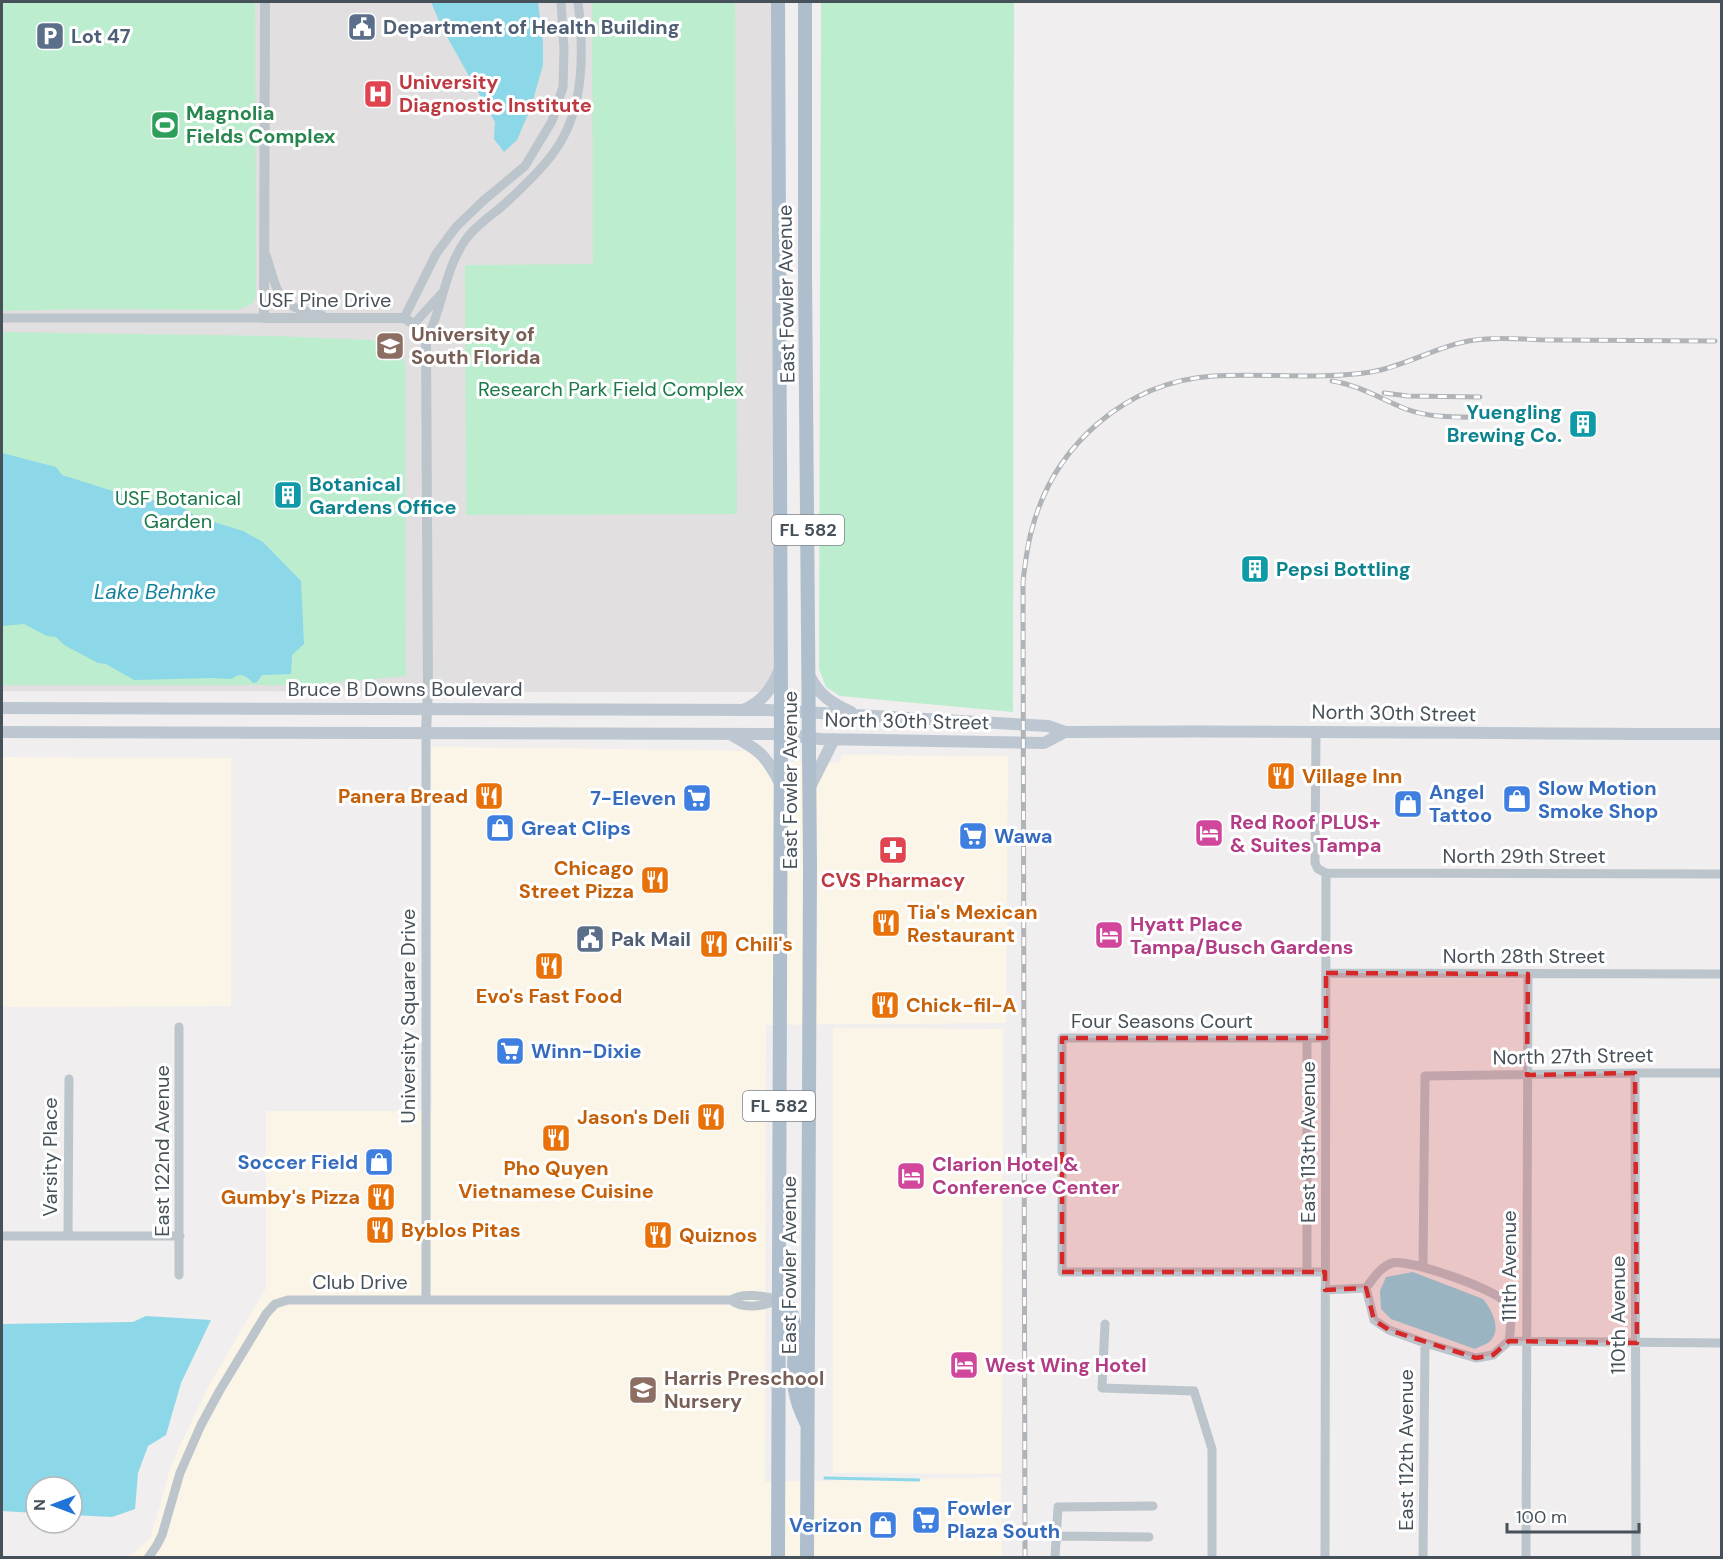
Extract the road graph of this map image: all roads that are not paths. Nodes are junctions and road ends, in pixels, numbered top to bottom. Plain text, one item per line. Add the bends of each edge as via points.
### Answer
1 (265, 2) edge
2 (561, 2) edge
3 (578, 2) edge
4 (778, 2) edge
5 (805, 2) edge
6 (582, 47) junction
7 (564, 49) junction
8 (264, 250) junction
9 (436, 254) junction
10 (452, 263) junction
11 (445, 288) junction
12 (2, 318) edge
13 (264, 318) junction
14 (340, 318) junction
15 (404, 318) junction
16 (414, 324) junction
17 (426, 341) junction
18 (781, 667) junction
19 (809, 675) junction
20 (2, 708) edge
21 (427, 708) junction
22 (740, 711) junction
23 (781, 711) junction
24 (809, 713) junction
25 (854, 714) junction
26 (2, 732) edge
27 (1065, 732) junction
28 (1316, 732) junction
29 (426, 733) junction
30 (729, 734) junction
31 (781, 734) junction
32 (1722, 734) edge
33 (809, 738) junction
34 (834, 739) junction
35 (780, 783) junction
36 (810, 787) junction
37 (1326, 873) junction
38 (1722, 874) edge
39 (1326, 973) junction
40 (1528, 974) junction
41 (1722, 974) edge
42 (179, 1027) dead end
43 (1307, 1038) junction
44 (1326, 1038) junction
45 (1635, 1072) junction
46 (1722, 1073) edge
47 (1527, 1075) junction
48 (69, 1079) dead end
49 (2, 1236) edge
50 (68, 1236) junction
51 (180, 1236) junction
52 (1423, 1266) junction
53 (1307, 1272) junction
54 (1325, 1272) junction
55 (179, 1275) dead end
56 (1366, 1288) junction
57 (1325, 1290) junction
58 (426, 1300) junction
59 (778, 1300) junction
60 (1105, 1324) dead end
61 (1509, 1341) junction
62 (1527, 1342) junction
63 (1637, 1343) junction
64 (1722, 1343) edge
65 (1425, 1344) junction
66 (809, 1427) junction
67 (1153, 1506) dead end
68 (1056, 1536) junction
69 (1149, 1538) dead end
70 (148, 1557) edge
71 (778, 1557) edge
72 (807, 1557) edge
73 (1055, 1557) edge
74 (1212, 1557) edge
75 (1325, 1557) edge
76 (1423, 1557) edge
77 (1526, 1557) edge
78 (1636, 1557) edge

1 - 8 street
2 - 7 street
3 - 6 street
4 - 18 main road, East Fowler Avenue / FL 582
5 - 19 main road, East Fowler Avenue / FL 582
6 - 7 street
6 - 10 street via 579,88 569,126 554,153 467,238
7 - 9 street via 563,87 539,146 525,166 456,227
8 - 13 street
8 - 14 street via 281,298 301,311
9 - 10 street
9 - 15 street
10 - 11 street
11 - 16 street
11 - 17 street
12 - 13 street, USF Pine Drive
13 - 14 street, USF Pine Drive
14 - 15 street, USF Pine Drive
15 - 16 street, USF Pine Drive
16 - 17 street, USF Pine Drive
17 - 21 street
18 - 22 main road via 764,697
18 - 23 main road, East Fowler Avenue / FL 582
19 - 24 main road, East Fowler Avenue / FL 582
19 - 25 main road via 829,702
20 - 21 main road, Bruce B Downs Boulevard
21 - 22 main road, Bruce B Downs Boulevard
21 - 29 street
22 - 23 main road, Bruce B Downs Boulevard
23 - 24 main road, Bruce B Downs Boulevard
23 - 31 main road, East Fowler Avenue / FL 582
24 - 25 main road, North 30th Street
24 - 33 main road, East Fowler Avenue / FL 582
25 - 27 main road, North 30th Street via 1048,726
26 - 29 main road
27 - 28 main road, North 30th Street
27 - 34 main road, North 30th Street via 1044,743
28 - 32 main road, North 30th Street
28 - 37 street, East 113th Avenue via 1316,863
29 - 30 main road
29 - 58 street, University Square Drive
30 - 31 main road
30 - 35 main road via 763,754
31 - 33 main road, North 30th Street
31 - 35 main road, East Fowler Avenue / FL 582
33 - 34 main road, North 30th Street
33 - 36 main road, East Fowler Avenue / FL 582
34 - 36 main road
35 - 59 main road, East Fowler Avenue / FL 582
36 - 66 main road, East Fowler Avenue / FL 582
37 - 38 street, North 29th Street
37 - 39 street, East 113th Avenue
39 - 40 street, North 28th Street
39 - 44 street, East 113th Avenue
40 - 41 street, North 28th Street
40 - 47 street, 111th Avenue
42 - 51 street, East 122nd Avenue
43 - 44 street, Four Seasons Court
43 - 53 street
43 - 53 street, Four Seasons Court via 1062,1038 1062,1272
44 - 54 street, East 113th Avenue
45 - 46 street, North 27th Street
45 - 47 street, North 27th Street
45 - 63 street, 110th Avenue
47 - 52 street, North 27th Street via 1425,1076
47 - 62 street, 111th Avenue
48 - 50 street, Varsity Place
49 - 50 street
50 - 51 street
51 - 55 street, East 122nd Avenue
52 - 56 street via 1393,1262 1378,1272
52 - 61 street via 1504,1301 1512,1325
53 - 54 street, Four Seasons Court
54 - 57 street, East 113th Avenue
56 - 57 street
56 - 65 street via 1374,1320
57 - 75 street, East 113th Avenue
58 - 59 street, Club Drive via 731,1300 736,1304 768,1305
58 - 70 street, Club Drive via 288,1300 270,1308 201,1425 180,1473 162,1535
59 - 66 main road via 791,1311 795,1389
59 - 71 main road, East Fowler Avenue / FL 582
60 - 74 street via 1102,1388 1194,1390 1212,1449
61 - 62 street
61 - 65 street via 1493,1355 1476,1358
62 - 63 street
62 - 77 street, 111th Avenue
63 - 64 street
63 - 78 street, 110th Avenue
65 - 76 street, East 112th Avenue
66 - 72 main road, East Fowler Avenue / FL 582
67 - 68 street via 1058,1507
68 - 69 street
68 - 73 street

